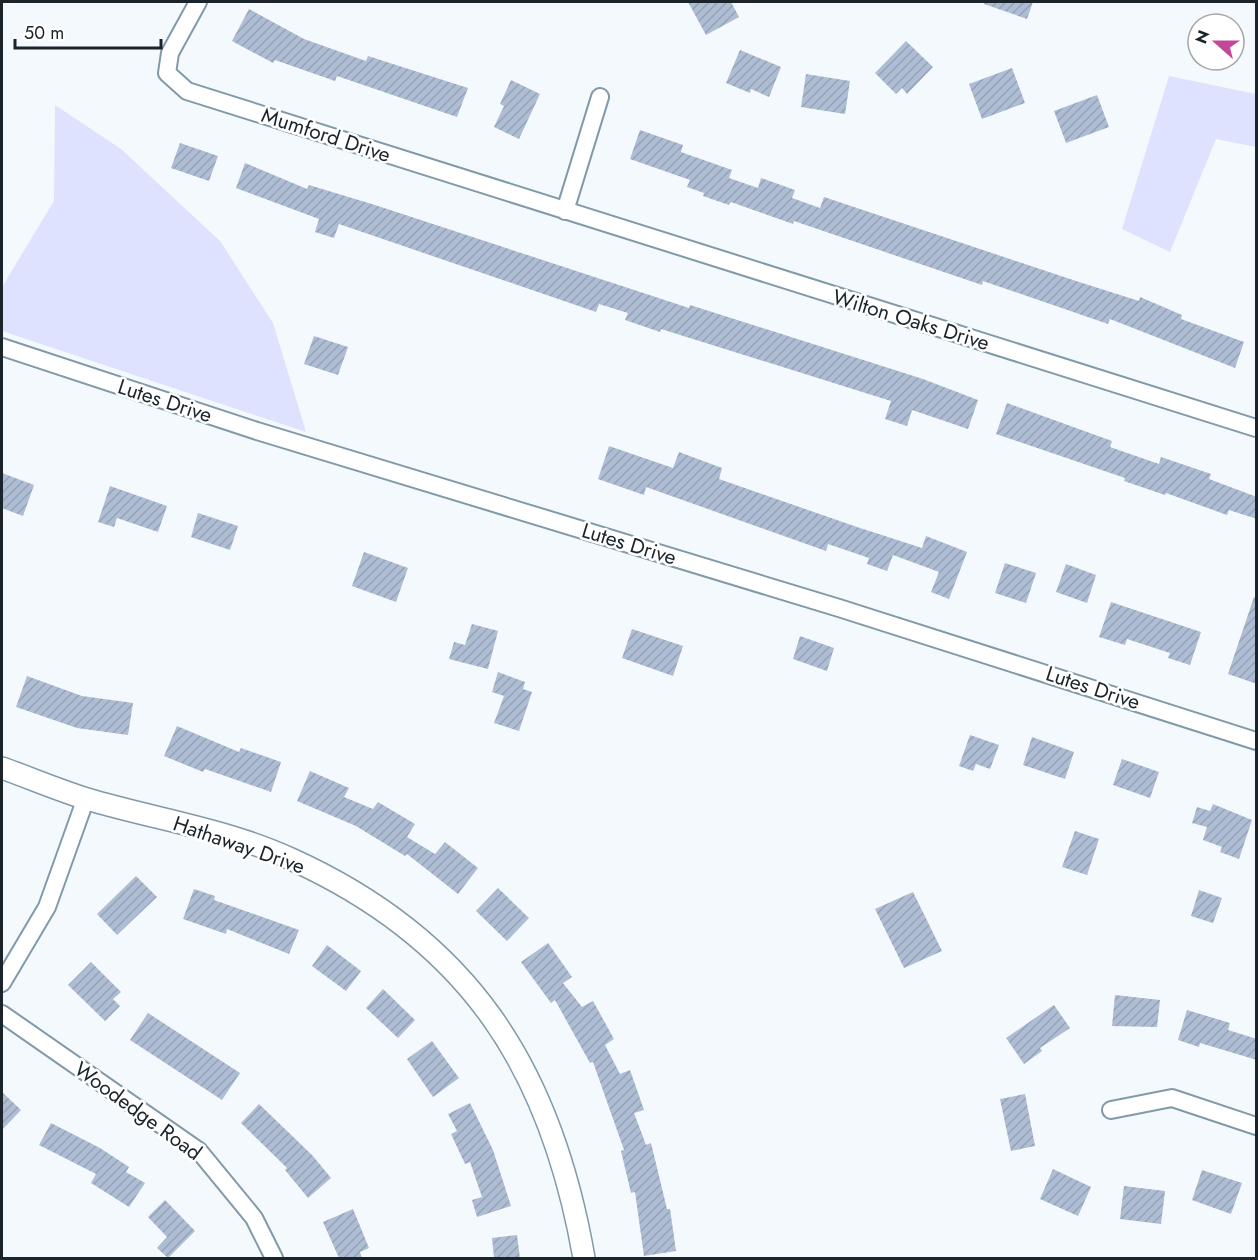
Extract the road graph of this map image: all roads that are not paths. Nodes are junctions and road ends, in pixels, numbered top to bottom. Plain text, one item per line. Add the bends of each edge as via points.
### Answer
1 (198, 2) edge
2 (600, 97) dead end
3 (565, 211) junction
4 (2, 347) edge
5 (1257, 428) edge
6 (1257, 741) edge
7 (2, 768) edge
8 (86, 798) junction
9 (2, 983) edge
10 (2, 1014) edge
11 (1111, 1110) dead end
12 (1257, 1126) edge
13 (274, 1258) edge
14 (584, 1258) edge

1 - 3 street, Mumford Drive via 170,53 167,73 187,91
2 - 3 street
3 - 5 street, Wilton Oaks Drive
4 - 6 street, Lutes Drive via 269,435 839,608
7 - 8 street, Hathaway Drive
8 - 9 street via 47,907
8 - 14 street, Hathaway Drive via 290,858 386,911 425,941 459,974 500,1027 532,1082 556,1141 576,1210
10 - 13 street, Woodedge Road via 199,1151 254,1218
11 - 12 street via 1172,1098

